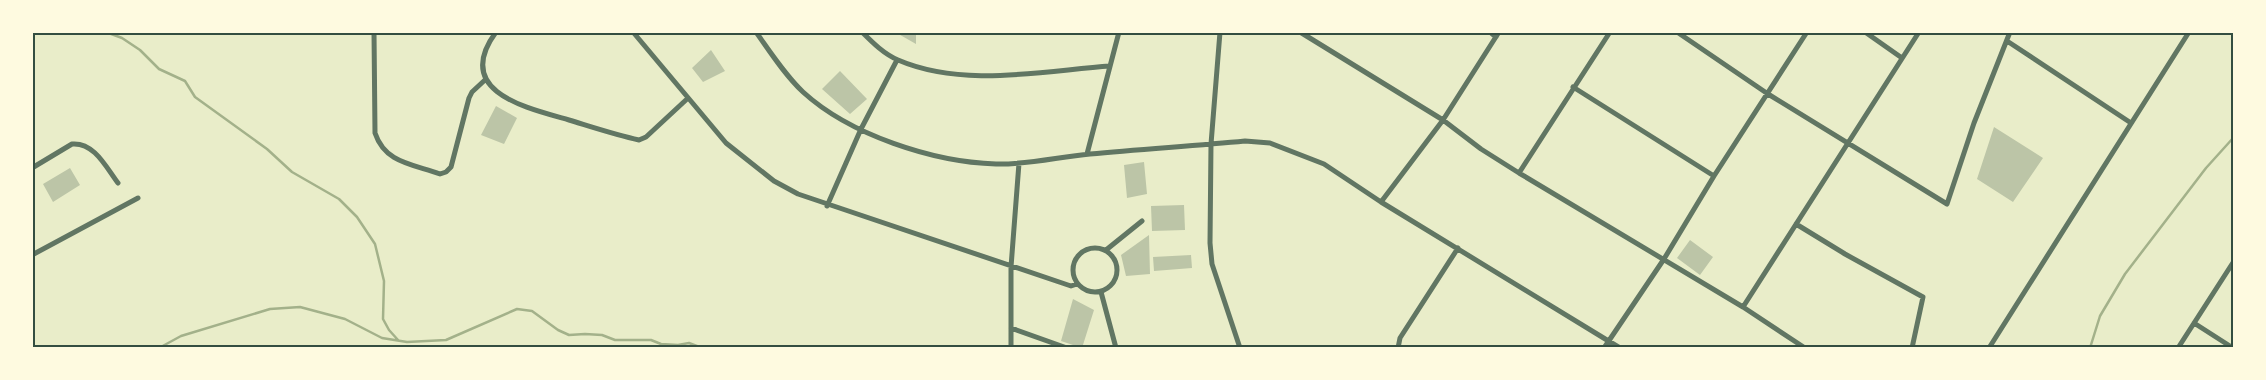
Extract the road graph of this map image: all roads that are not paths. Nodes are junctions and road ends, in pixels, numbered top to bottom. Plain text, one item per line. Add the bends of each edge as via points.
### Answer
1 (374, 32) edge
2 (496, 32) edge
3 (633, 32) edge
4 (756, 32) edge
5 (862, 32) edge
6 (1119, 32) edge
7 (1220, 32) edge
8 (1300, 32) edge
9 (1490, 32) edge
10 (1610, 32) edge
11 (1677, 32) edge
12 (1807, 32) edge
13 (1865, 32) edge
14 (1919, 32) edge
15 (2010, 32) edge
16 (2189, 32) edge
17 (1498, 35) edge
18 (2007, 41) junction
19 (1902, 58) junction
20 (897, 60) junction
21 (1110, 66) junction
22 (486, 79) junction
23 (1573, 87) junction
24 (1768, 94) junction
25 (688, 100) junction
26 (1443, 120) junction
27 (2131, 123) junction
28 (861, 129) junction
29 (1850, 143) junction
30 (1211, 144) junction
31 (1087, 154) junction
32 (1019, 164) junction
33 (32, 168) edge
34 (1519, 173) junction
35 (1714, 176) junction
36 (118, 182) dead end
37 (138, 198) dead end
38 (1381, 202) junction
39 (827, 206) junction
40 (1142, 221) dead end
41 (1796, 224) junction
42 (1458, 248) junction
43 (1106, 250) junction
44 (32, 255) edge
45 (1664, 259) junction
46 (2234, 261) edge
47 (1011, 266) junction
48 (2232, 268) edge
49 (1078, 284) junction
50 (1101, 292) junction
51 (1743, 307) junction
52 (2194, 323) junction
53 (1011, 328) junction
54 (1609, 340) junction
55 (1399, 347) edge
56 (1011, 348) edge
57 (1067, 348) edge
58 (1116, 348) edge
59 (1240, 348) edge
60 (1604, 348) edge
61 (1620, 348) edge
62 (1805, 348) edge
63 (1912, 348) edge
64 (1989, 348) edge
65 (2178, 348) edge
66 (2233, 348) edge

1 - 22 street via 375,133 379,146 389,156 440,174 446,172 451,167 469,98
2 - 22 street via 484,52
3 - 25 street
4 - 28 street via 804,92
5 - 20 street
6 - 21 street
7 - 30 street
8 - 26 street
9 - 17 street
10 - 23 street
11 - 24 street
12 - 24 street
13 - 19 street
14 - 19 street
15 - 18 street
16 - 27 street
17 - 26 street
18 - 27 street
18 - 29 street via 1974,123 1947,204
19 - 29 street
20 - 21 street via 919,68 963,76
20 - 28 street
21 - 31 street
22 - 25 street via 491,88 512,102 639,140
23 - 34 street
23 - 35 street
24 - 29 street
24 - 35 street
25 - 39 street via 726,144 748,162 798,194
26 - 34 street
26 - 38 street
27 - 64 street
28 - 32 street via 905,146 961,161
28 - 39 street
29 - 41 street
30 - 31 street
30 - 38 street via 1258,142 1282,147 1324,164
30 - 59 street via 1212,264
31 - 32 street
32 - 47 street
33 - 36 street via 79,143 94,152
34 - 45 street
35 - 45 street
37 - 44 street
38 - 42 street
39 - 47 street
40 - 43 street
41 - 51 street
41 - 63 street via 1923,297
42 - 54 street
42 - 55 street via 1400,338
43 - 49 street via 1091,248 1078,255 1073,269
43 - 50 street via 1118,269 1113,283
45 - 51 street
45 - 54 street
46 - 48 street
47 - 49 street via 1071,286
47 - 53 street
48 - 52 street
49 - 50 street via 1088,291
50 - 58 street
51 - 62 street
52 - 65 street
52 - 66 street
53 - 56 street
53 - 57 street
54 - 60 street
54 - 61 street

